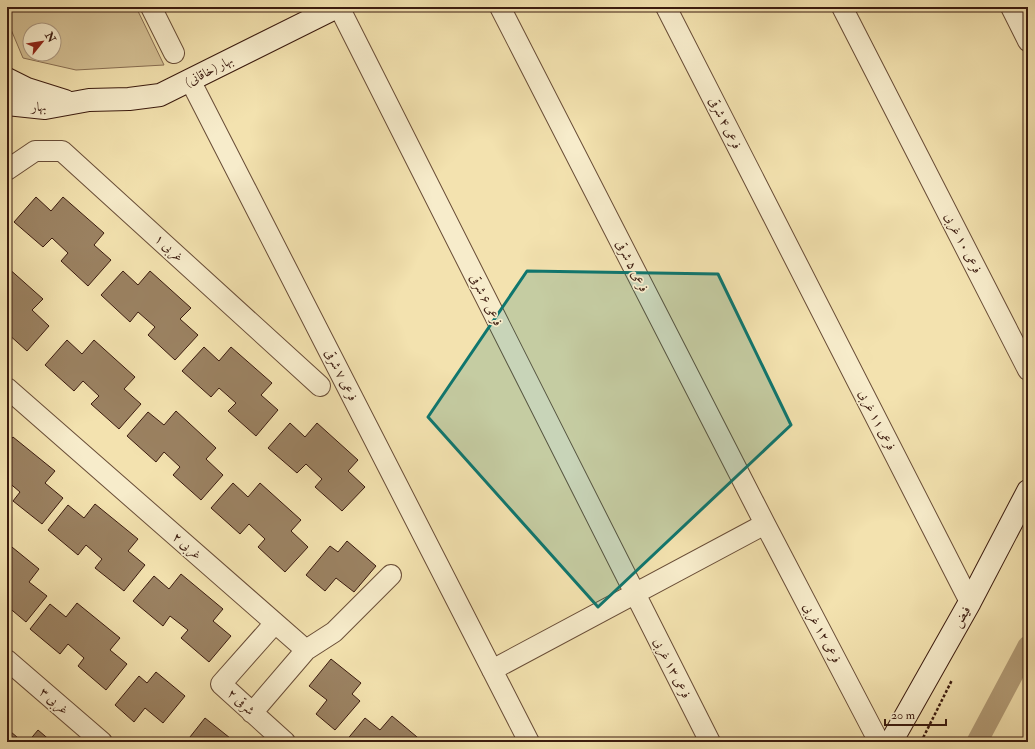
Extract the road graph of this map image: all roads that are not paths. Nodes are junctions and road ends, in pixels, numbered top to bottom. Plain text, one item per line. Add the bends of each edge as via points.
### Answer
1 (151, 7) edge
2 (338, 7) edge
3 (500, 7) edge
4 (666, 7) edge
5 (842, 7) edge
6 (1011, 7) edge
7 (1028, 40) edge
8 (174, 52) dead end
9 (7, 79) edge
10 (190, 80) junction
11 (7, 104) edge
12 (72, 104) junction
13 (7, 170) edge
14 (784, 238) joint
15 (1028, 370) edge
16 (320, 386) dead end
17 (7, 388) edge
18 (1028, 491) edge
19 (764, 524) junction
20 (391, 575) dead end
21 (634, 593) junction
22 (970, 602) junction
23 (275, 623) junction
24 (306, 650) junction
25 (7, 660) edge
26 (492, 670) junction
27 (252, 713) junction
28 (102, 742) edge
29 (285, 742) edge
30 (529, 742) edge
31 (710, 742) edge
32 (879, 742) edge
33 (891, 742) edge

1 - 8 street
2 - 10 street, بهار (خاقانی)
2 - 21 street, فرعی ۶ شرقی
3 - 19 street, فرعی ۵ شرقی
4 - 14 street, فرعی ۴ شرقی
5 - 15 street, فرعی ۱۰ غربی
6 - 7 street
9 - 12 street via 27,89
10 - 12 street, بهار (خاقانی) via 160,95 129,100 89,100
10 - 26 street, فرعی ۷ شرقی
11 - 12 street, بهار via 45,108
13 - 16 street, ۱ غربی via 35,151 62,151
14 - 22 street, فرعی ۱۱ غربی
17 - 23 street, ۲ غربی
18 - 22 street, فیض
19 - 21 street
19 - 32 street, فرعی ۱۲ غربی
20 - 24 street via 334,632
21 - 26 street
21 - 31 street, فرعی ۱۳ غربی
22 - 33 street, فیض
23 - 24 street, ۲ غربی
23 - 27 street, ۲ شرقی via 221,684
24 - 27 street
25 - 28 street, ۳ غربی
26 - 30 street, فرعی ۷ شرقی
27 - 29 street, ۲ شرقی

